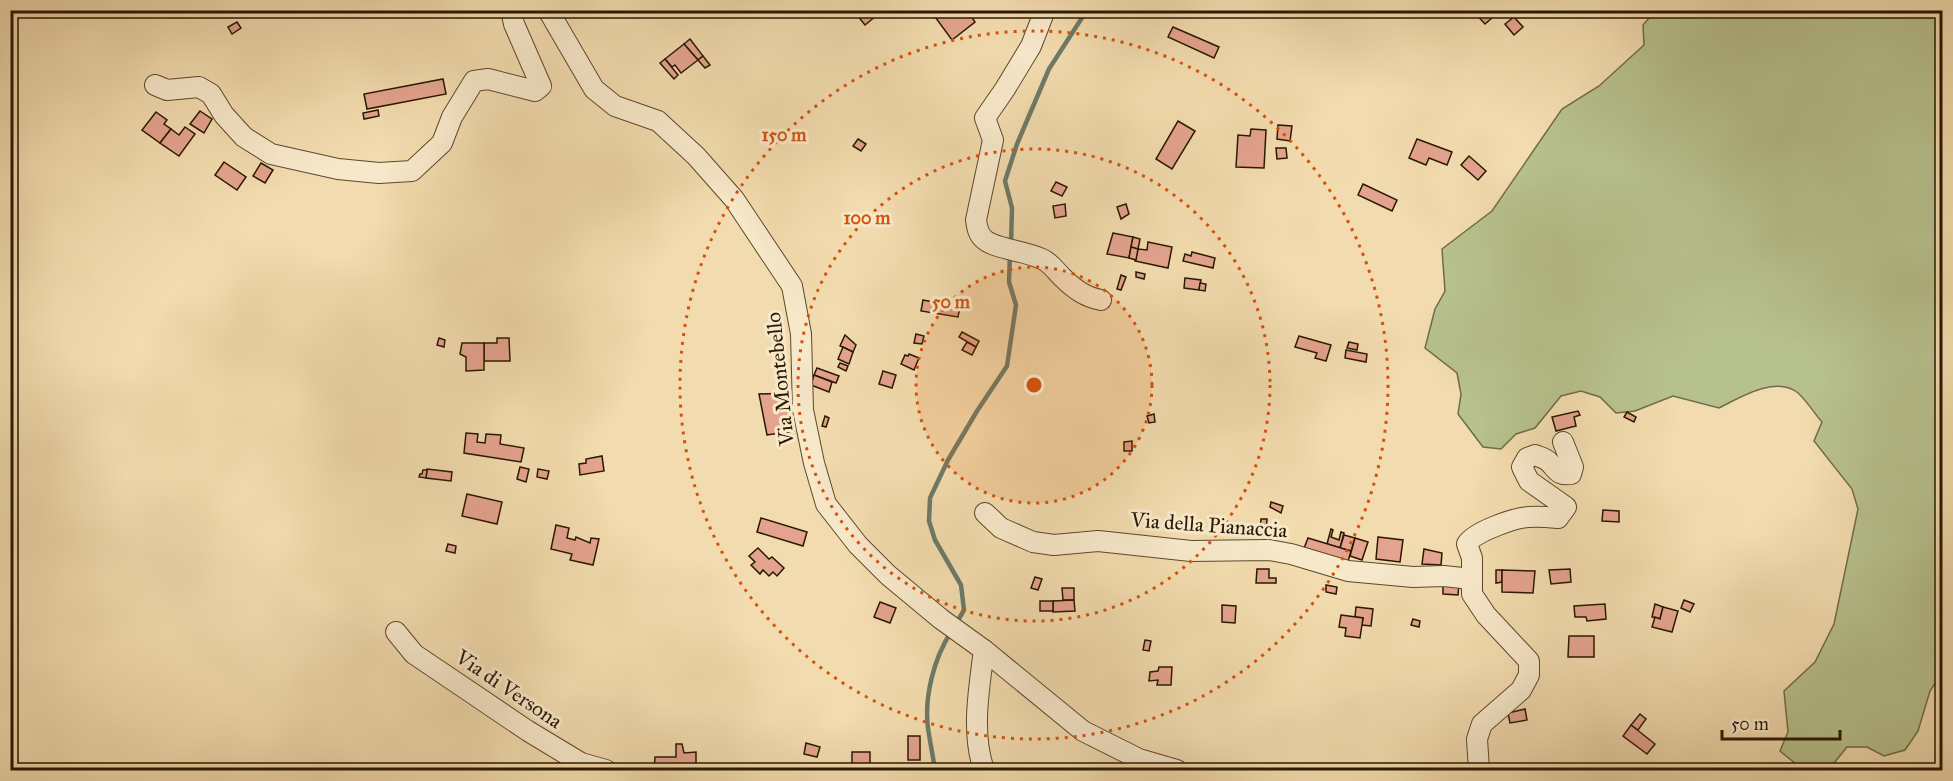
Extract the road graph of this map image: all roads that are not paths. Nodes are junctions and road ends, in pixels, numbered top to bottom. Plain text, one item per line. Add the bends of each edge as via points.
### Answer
1 (511, 10) edge
2 (548, 10) edge
3 (1045, 10) edge
4 (155, 85) dead end
5 (1101, 300) dead end
6 (1563, 442) dead end
7 (986, 513) dead end
8 (1471, 579) junction
9 (396, 632) dead end
10 (984, 650) junction
11 (606, 771) edge
12 (984, 771) edge
13 (1177, 771) edge
14 (1479, 771) edge

1 - 4 street via 541,86 535,91 488,80 474,81 452,117 442,143 412,171 338,170 271,154 244,137 211,94 199,87 167,90
2 - 10 street, Via Montebello via 594,89 615,106 658,121 696,156 734,199 792,286 801,334 803,410 825,504 888,575
3 - 5 street via 1031,46 985,118 993,140 976,220 978,231 983,240 1051,264 1075,289
6 - 8 street via 1573,467 1571,474 1557,472 1548,460 1535,455 1522,467 1529,481 1566,507 1563,512 1558,518 1525,517 1471,537 1467,544 1472,558
7 - 8 street, Via della Pianaccia via 1001,528 1033,542 1054,545 1098,541 1191,551 1269,550 1348,571
8 - 14 street via 1472,594 1486,615 1529,661 1529,675 1521,690 1482,724 1477,739
9 - 11 street, Via di Versona via 414,654 528,731 581,763
10 - 12 street via 976,736
10 - 13 street, Via Montebello via 1083,731 1139,759

